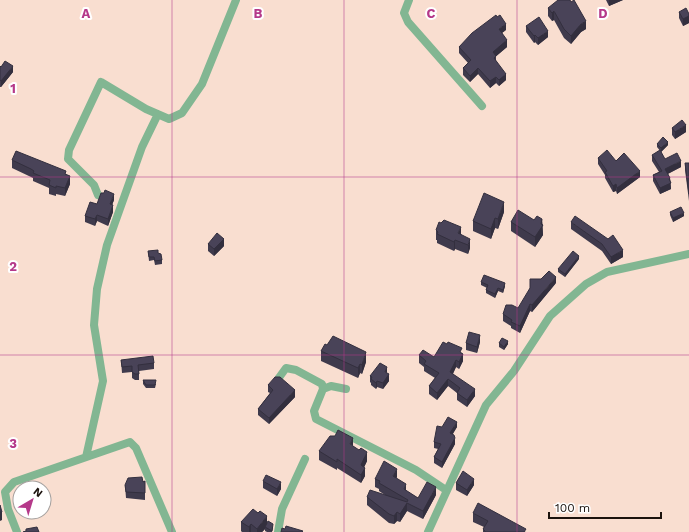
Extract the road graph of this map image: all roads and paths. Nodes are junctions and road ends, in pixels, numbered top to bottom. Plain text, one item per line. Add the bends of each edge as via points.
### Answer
1 (236, 0) edge
2 (409, 0) edge
3 (482, 106) dead end
4 (158, 114) junction
5 (98, 195) dead end
6 (689, 254) edge
7 (278, 379) edge
8 (323, 389) junction
9 (346, 389) dead end
10 (86, 457) junction
11 (305, 459) dead end
12 (446, 490) junction
13 (17, 532) edge
14 (172, 532) edge
15 (278, 532) edge
16 (428, 532) edge

1 - 4 street via 202,84 182,113 169,119
2 - 3 street via 404,13 408,22
4 - 5 street via 101,82 69,150 68,159 94,184
4 - 10 street via 142,147 106,245 97,289 94,325 103,381
6 - 12 street via 607,272 586,284 565,301 550,316 514,371 486,405
7 - 8 street via 286,368 296,370 322,384
8 - 9 street via 331,386
8 - 12 street via 314,411 316,419 416,470
10 - 13 street via 14,482 5,492 8,509
10 - 14 street via 130,442 136,448
11 - 15 street via 282,510
12 - 16 street

